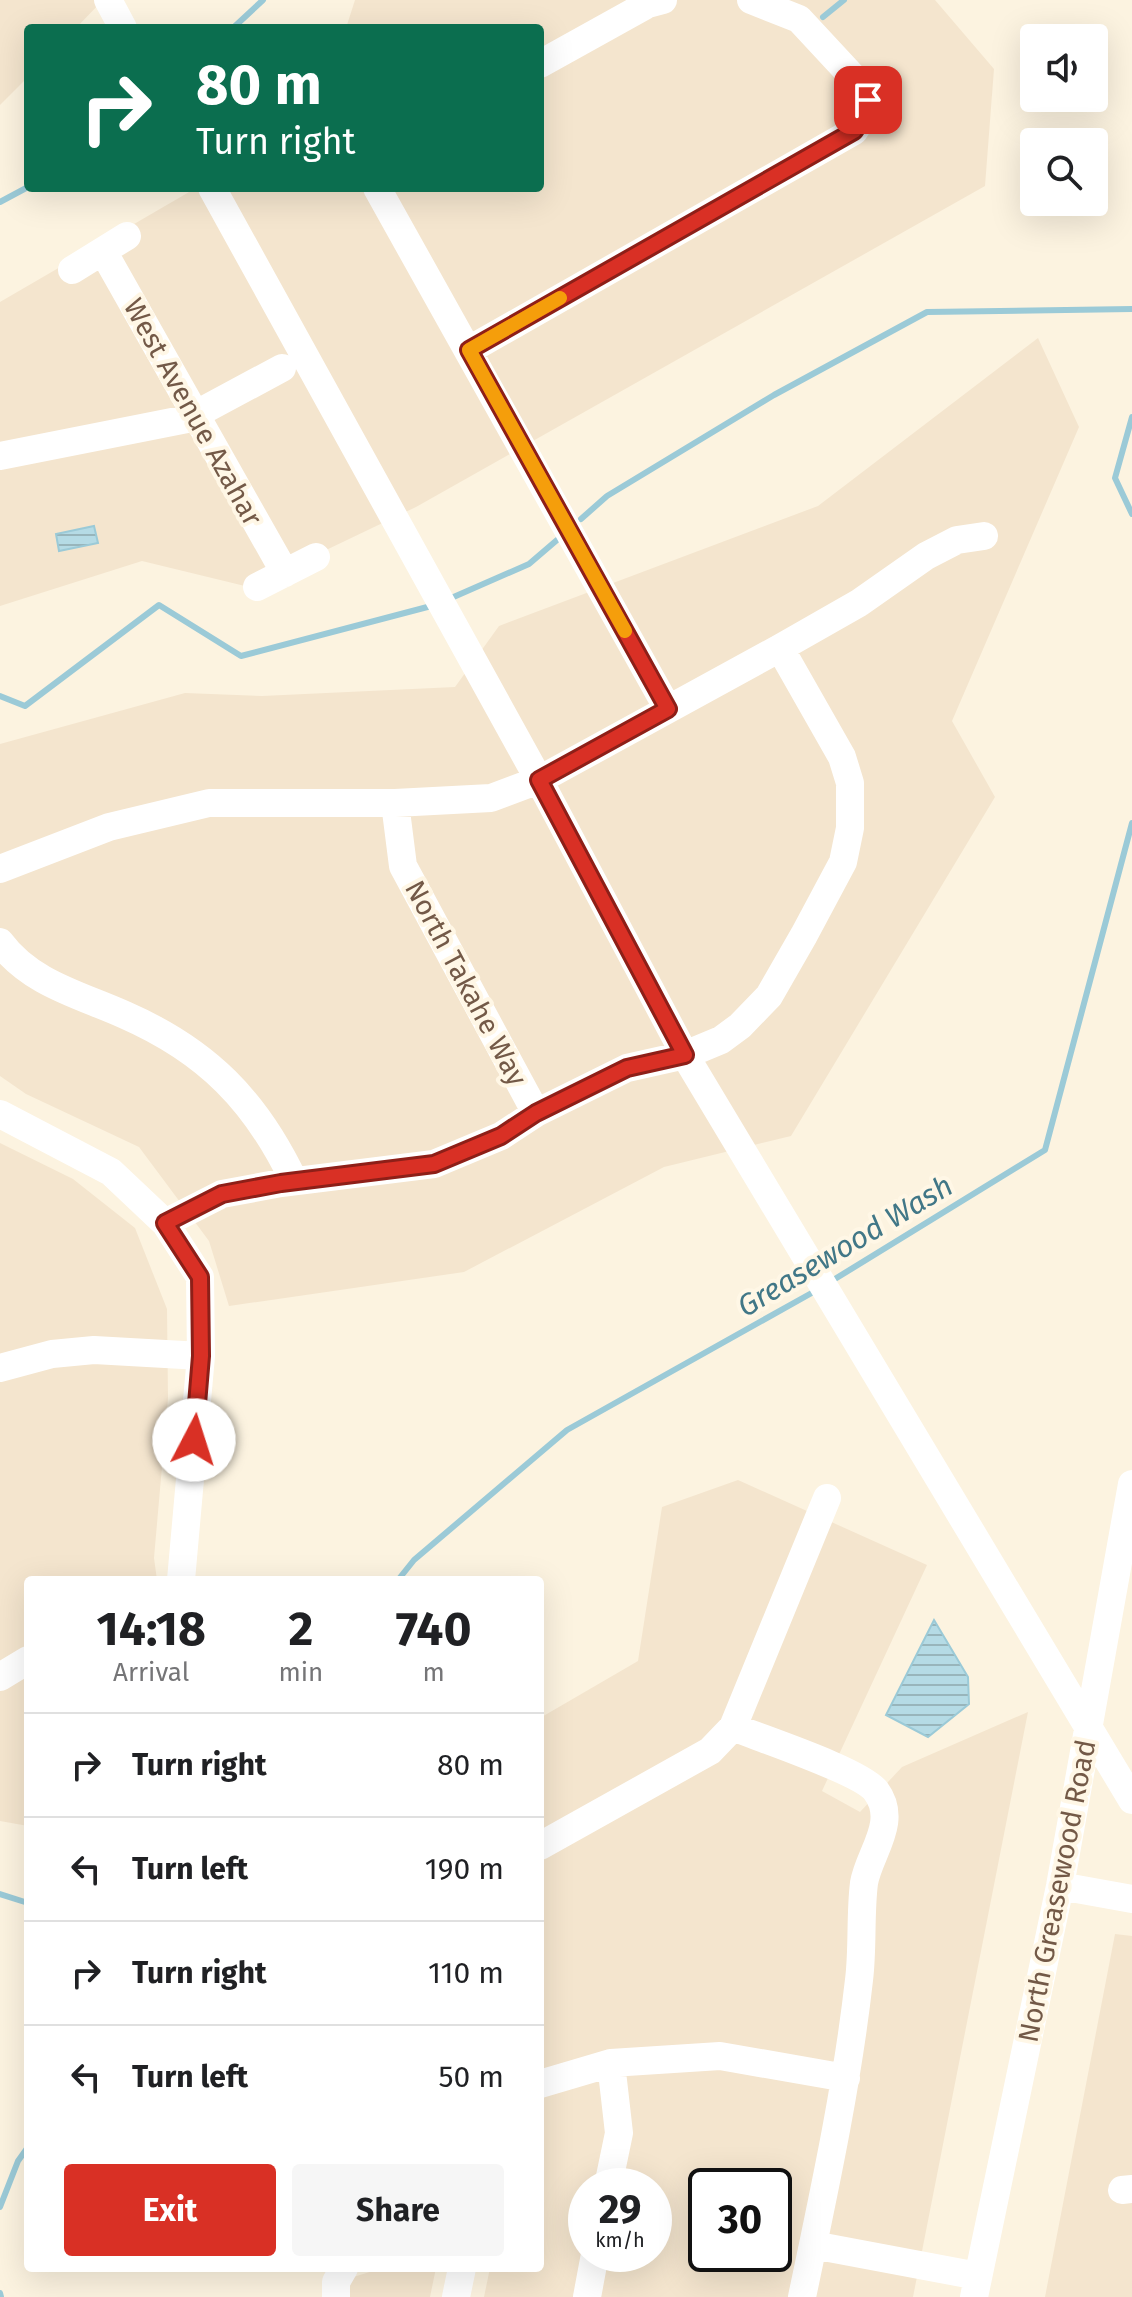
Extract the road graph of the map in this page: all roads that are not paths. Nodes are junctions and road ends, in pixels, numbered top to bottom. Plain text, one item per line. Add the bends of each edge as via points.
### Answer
1 (108, 0) edge
2 (663, 0) edge
3 (751, 0) edge
4 (121, 24) edge
5 (544, 62) edge
6 (214, 192) edge
7 (379, 192) edge
8 (127, 236) dead end
9 (103, 251) junction
10 (72, 270) dead end
11 (469, 350) junction
12 (282, 368) dead end
13 (193, 416) junction
14 (0, 456) edge
15 (984, 536) dead end
16 (316, 557) dead end
17 (285, 573) junction
18 (257, 587) dead end
19 (780, 648) junction
20 (668, 709) junction
21 (539, 780) junction
22 (395, 803) junction
23 (0, 869) edge
24 (0, 942) edge
25 (685, 1055) junction
26 (536, 1113) junction
27 (0, 1114) edge
28 (294, 1181) junction
29 (165, 1223) junction
30 (201, 1356) junction
31 (0, 1368) edge
32 (1132, 1484) edge
33 (827, 1498) dead end
34 (181, 1576) edge
35 (1123, 1583) edge
36 (24, 1662) edge
37 (0, 1677) edge
38 (733, 1727) junction
39 (1088, 1729) junction
40 (1122, 1769) edge
41 (1132, 1800) edge
42 (544, 1844) edge
43 (1060, 1886) junction
44 (1132, 1899) edge
45 (611, 2063) junction
46 (846, 2078) junction
47 (544, 2083) edge
48 (612, 2168) edge
49 (813, 2245) junction
50 (342, 2272) edge
51 (461, 2272) edge
52 (592, 2272) edge
53 (976, 2287) edge
54 (336, 2297) edge
55 (456, 2297) edge
56 (587, 2297) edge
57 (802, 2297) edge

1 - 4 street
2 - 5 street
3 - 11 street via 799,19 864,89 875,112 854,131
6 - 21 street
7 - 11 street
8 - 9 street
9 - 10 street
9 - 13 street, West Avenue Azahar
11 - 20 street
12 - 13 street
13 - 14 street
13 - 17 street, West Avenue Azahar
15 - 19 street via 957,540 926,556 859,603
16 - 17 street
17 - 18 street
19 - 20 street
19 - 25 street via 842,757 850,783 843,862 769,996 721,1040
20 - 21 street
21 - 22 street via 491,798
21 - 25 street
22 - 23 street via 209,803 109,827
22 - 26 street, North Takahe Way via 403,866
24 - 28 street via 40,979 136,1020 207,1062 246,1100
25 - 26 street via 627,1068
25 - 39 street
26 - 28 street via 501,1136 434,1164
27 - 29 street via 111,1172
28 - 29 street via 222,1194
29 - 30 street via 200,1277
30 - 31 street via 94,1350
30 - 34 street
32 - 35 street, North Greasewood Road
33 - 38 street
35 - 39 street, North Greasewood Road
36 - 37 street
38 - 42 street via 710,1751
38 - 46 street via 860,1778 885,1796 884,1826 864,1881 860,1977
39 - 40 street
39 - 43 street, North Greasewood Road
40 - 41 street
43 - 44 street
43 - 53 street, North Greasewood Road
45 - 46 street via 720,2056
45 - 47 street
45 - 48 street via 619,2133
46 - 49 street
49 - 53 street
49 - 57 street
50 - 54 street
51 - 55 street
52 - 56 street

